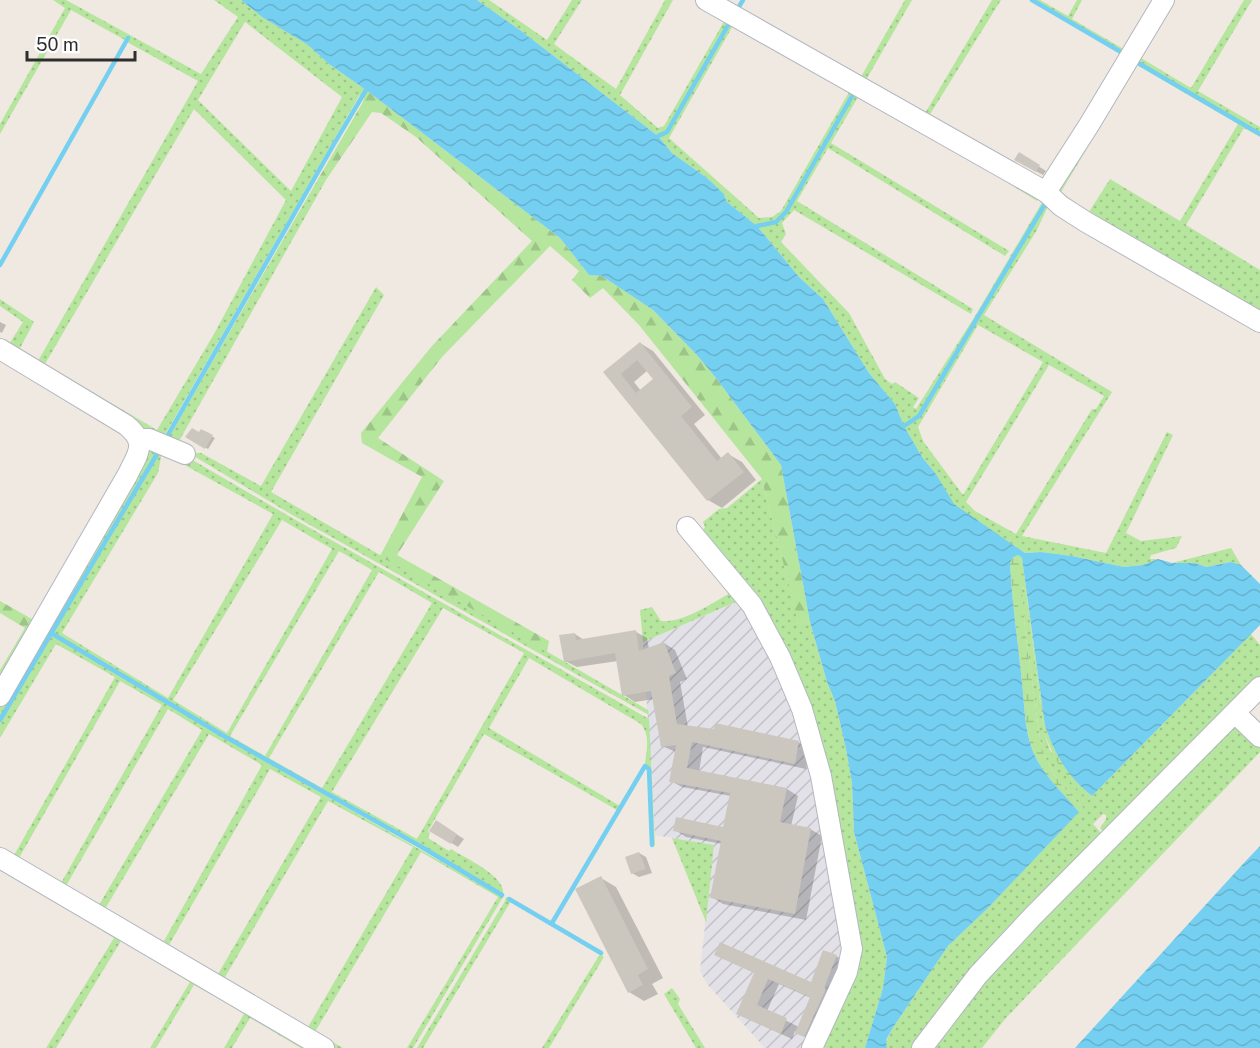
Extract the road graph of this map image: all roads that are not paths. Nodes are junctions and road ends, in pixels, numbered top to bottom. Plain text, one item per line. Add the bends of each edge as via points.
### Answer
1 (706, 0) edge
2 (1164, 0) edge
3 (1046, 192) junction
4 (1260, 322) edge
5 (0, 349) edge
6 (139, 439) junction
7 (185, 454) dead end
8 (687, 527) dead end
9 (1260, 687) edge
10 (0, 696) edge
11 (1235, 713) junction
12 (1260, 737) edge
13 (0, 858) edge
14 (324, 1048) edge
15 (812, 1048) edge
16 (922, 1048) edge

1 - 3 street
2 - 3 street
3 - 4 street via 1086,222
5 - 6 street via 126,425
6 - 7 street
6 - 10 street via 140,448 128,474
8 - 15 street via 752,605 780,657 802,709 821,776 852,949 847,972
9 - 11 street
11 - 12 street
11 - 16 street via 1018,932 978,975
13 - 14 street

